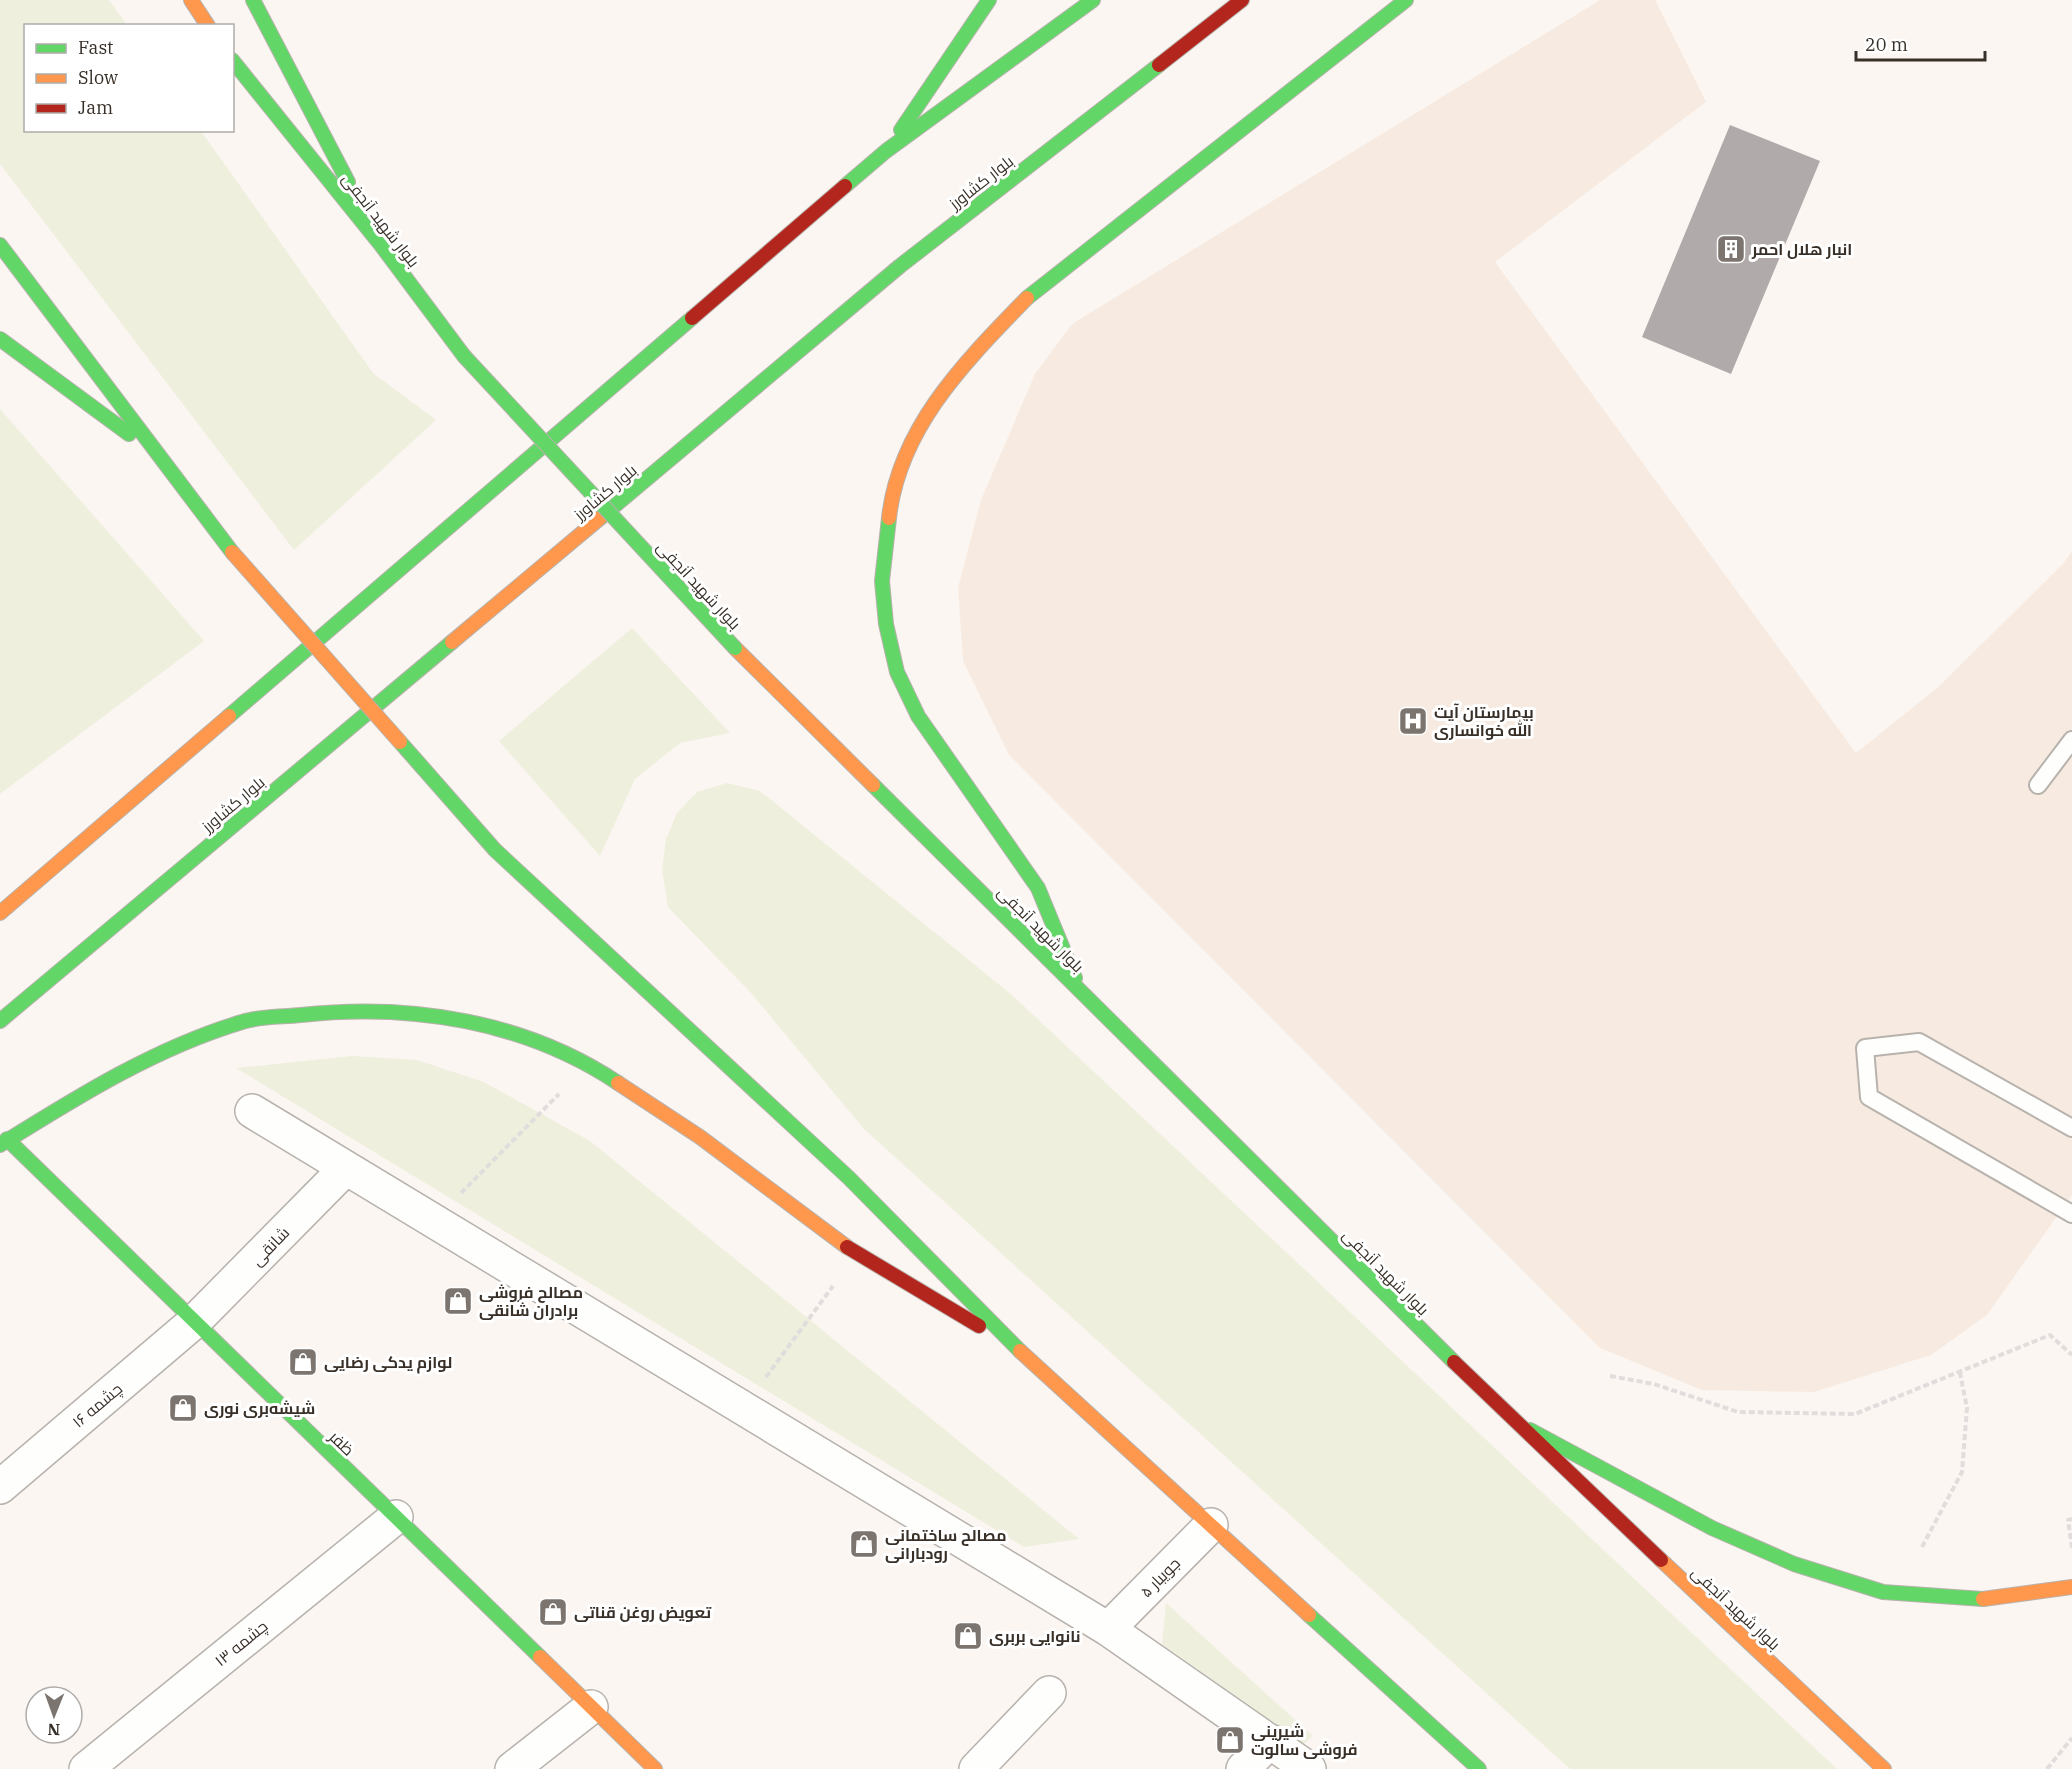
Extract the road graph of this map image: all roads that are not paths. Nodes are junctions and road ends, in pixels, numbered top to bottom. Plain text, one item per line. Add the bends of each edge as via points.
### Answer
1 (190, 0) edge
2 (253, 0) edge
3 (989, 0) edge
4 (1093, 0) edge
5 (1242, 0) edge
6 (1406, 0) edge
7 (207, 24) edge
8 (234, 62) edge
9 (886, 151) junction
10 (381, 244) junction
11 (0, 245) edge
12 (0, 339) edge
13 (157, 455) junction
14 (2072, 740) edge
15 (2038, 785) dead end
16 (0, 913) edge
17 (1080, 991) junction
18 (0, 1021) edge
19 (252, 1111) dead end
20 (2072, 1128) edge
21 (4, 1142) edge
22 (345, 1169) junction
23 (2072, 1214) edge
24 (194, 1322) junction
25 (1017, 1348) junction
26 (1512, 1420) junction
27 (0, 1487) edge
28 (396, 1517) junction
29 (1211, 1525) junction
30 (2072, 1587) edge
31 (1108, 1629) junction
32 (1048, 1693) dead end
33 (591, 1707) junction
34 (1270, 1741) junction
35 (86, 1769) edge
36 (513, 1769) edge
37 (655, 1769) edge
38 (976, 1769) edge
39 (1243, 1769) edge
40 (1309, 1769) edge
41 (1479, 1769) edge
42 (1884, 1769) edge

1 - 7 main road
2 - 10 main road
3 - 9 main road
4 - 9 main road
5 - 18 main road, بلوار کشاورز via 900,266
6 - 17 main road via 1035,288 953,376 909,447 892,490 882,581 886,624 897,672 918,716 1038,888
8 - 10 main road, بلوار شهید آنجفی
9 - 16 main road
10 - 17 main road, بلوار شهید آنجفی, bridge via 464,356 735,648
11 - 13 main road
12 - 13 main road
13 - 25 main road, bridge via 232,552 495,850 849,1178
14 - 15 lane
17 - 26 main road, بلوار شهید آنجفی
19 - 22 street
20 - 23 lane via 1919,1042 1865,1048 1869,1097
21 - 24 main road, ظفر
21 - 25 main road via 142,1060 244,1022 348,1010 463,1019 527,1036 589,1063 700,1137 857,1254
22 - 24 street, شانقی
22 - 31 street
24 - 27 street, چشمه ۱۶
24 - 28 main road, ظفر
25 - 29 main road
26 - 30 main road via 1712,1528 1794,1564 1884,1592 1985,1599
26 - 42 main road, بلوار شهید آنجفی
28 - 33 main road, ظفر
28 - 35 street, چشمه ۱۳
29 - 31 street, جویبار ۵
29 - 41 main road
31 - 34 street
32 - 38 street
33 - 36 street
33 - 37 main road, ظفر
34 - 39 street
34 - 40 street

